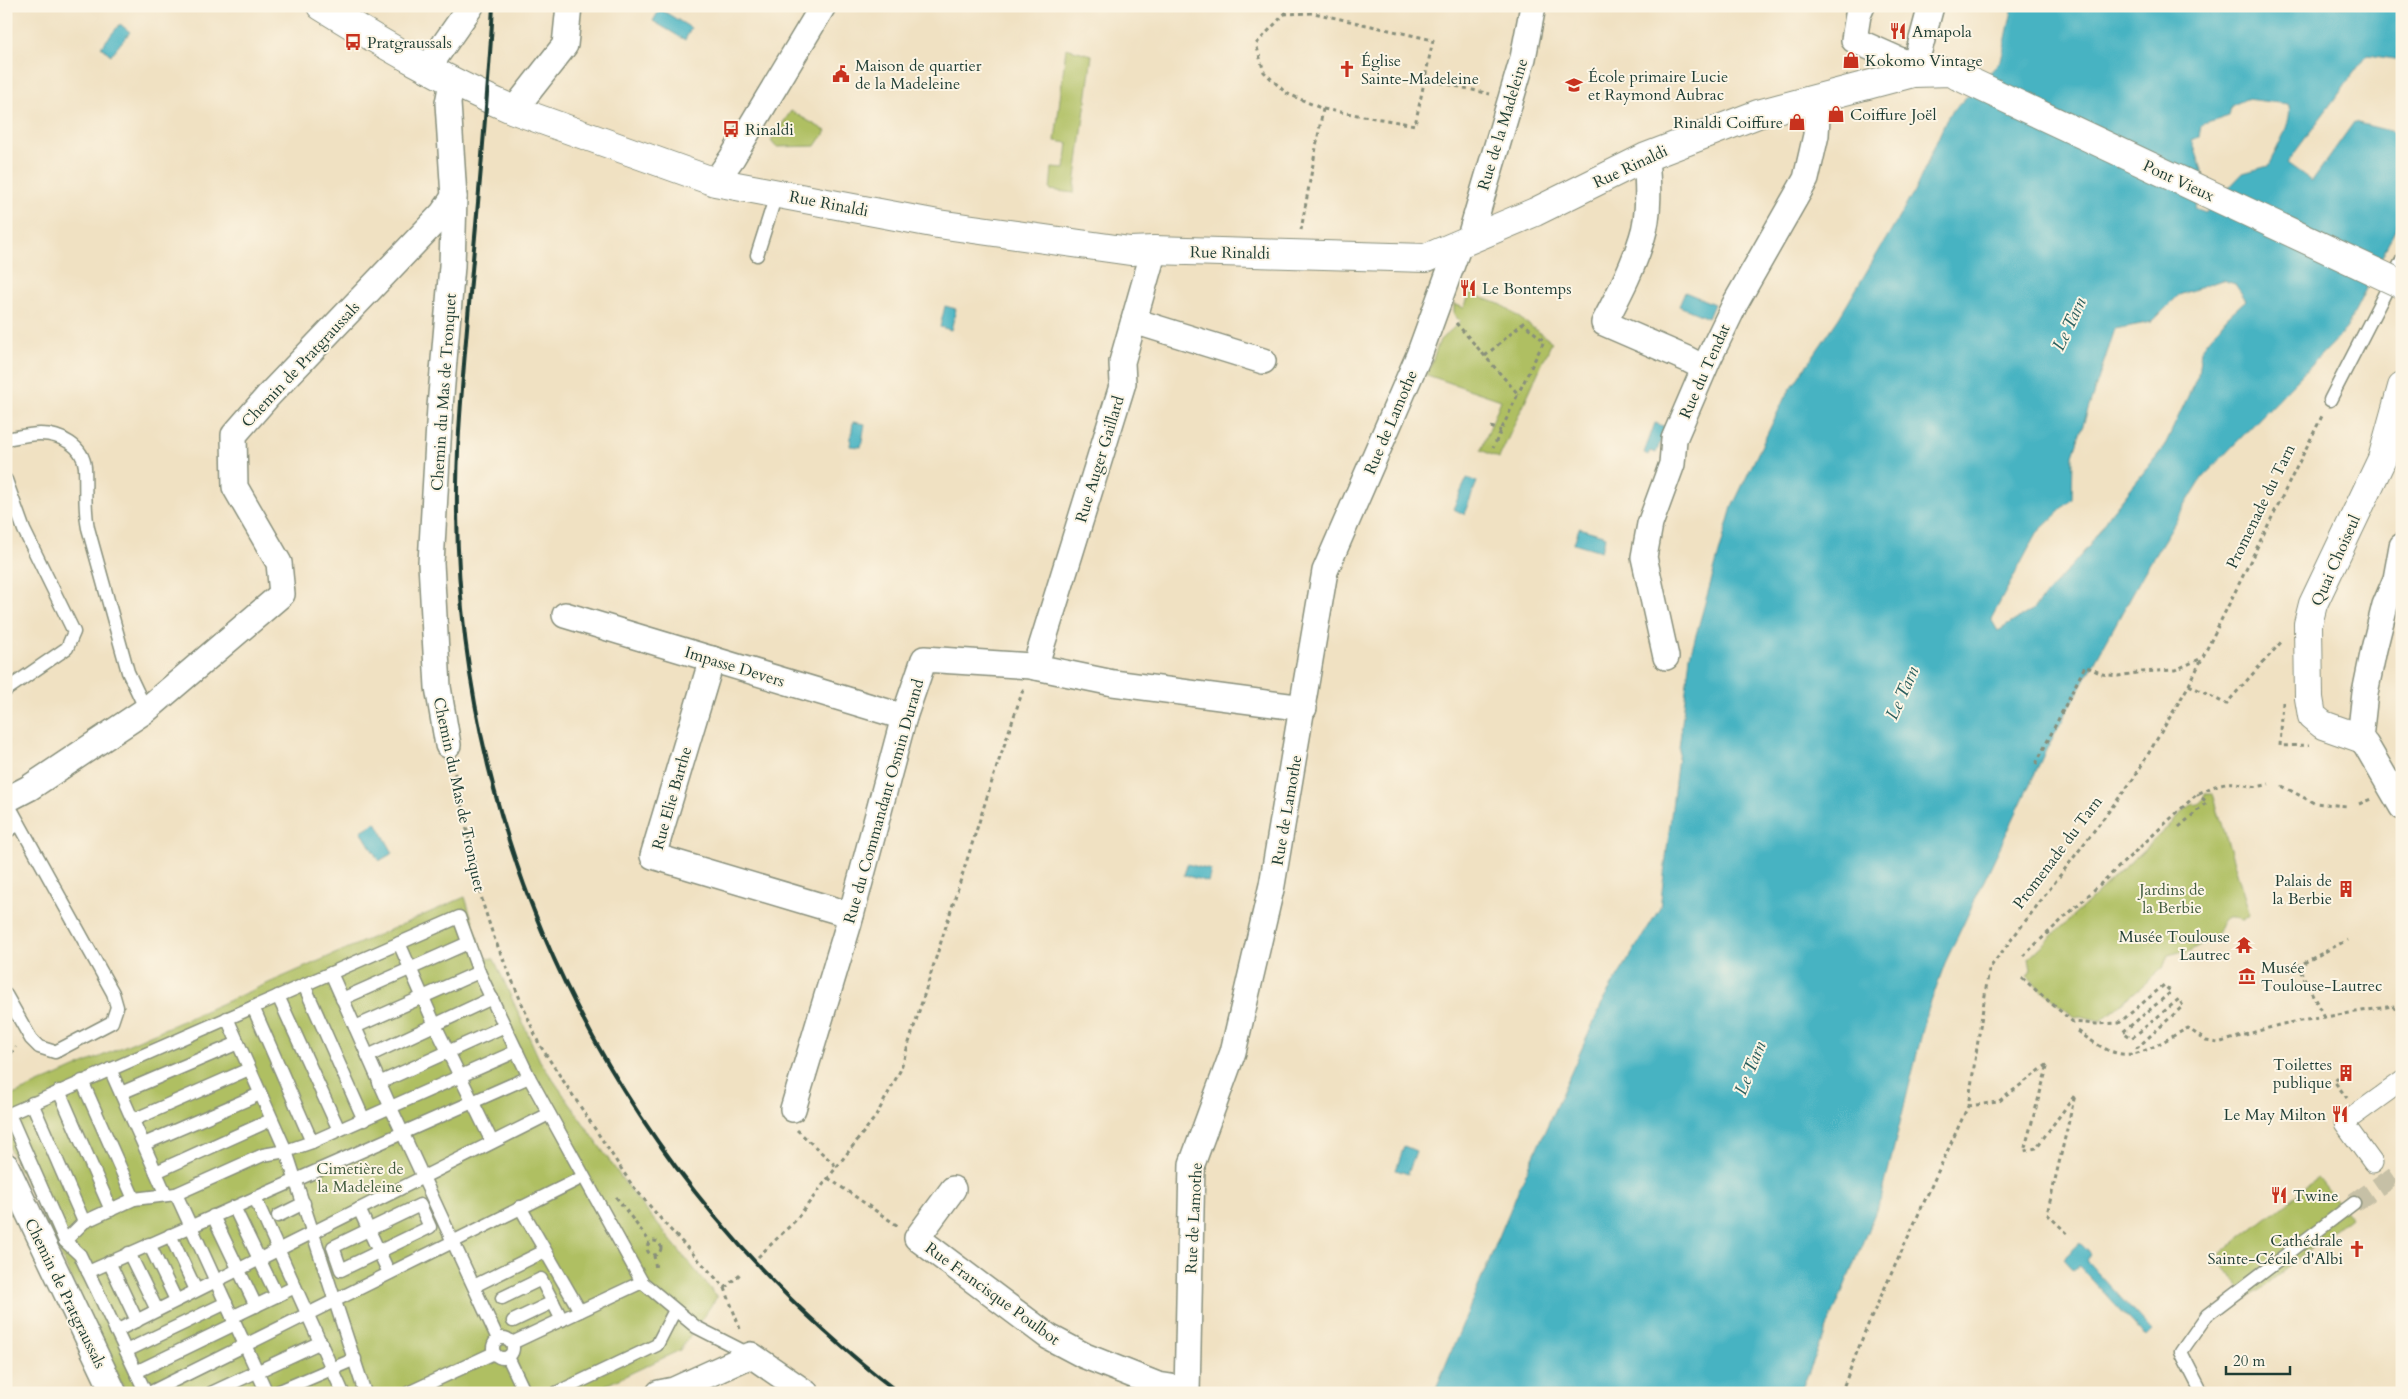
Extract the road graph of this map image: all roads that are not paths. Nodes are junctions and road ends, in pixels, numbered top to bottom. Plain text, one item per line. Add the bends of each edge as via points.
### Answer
1 (471, 6) edge
2 (569, 6) edge
3 (823, 6) edge
4 (1533, 6) edge
5 (1862, 6) edge
6 (1931, 6) edge
7 (331, 8) edge
8 (427, 69) junction
9 (1914, 70) junction
10 (1958, 76) joint
11 (452, 82) junction
12 (1818, 98) junction
13 (514, 110) junction
14 (1646, 157) junction
15 (715, 182) junction
16 (777, 192) junction
17 (454, 197) junction
18 (1464, 242) junction
19 (1154, 250) junction
20 (757, 255) dead end
21 (2402, 260) edge
22 (2402, 284) edge
23 (1134, 321) junction
24 (1263, 361) dead end
25 (1704, 368) junction
26 (2402, 387) edge
27 (2330, 400) road end
28 (6, 439) edge
29 (6, 480) edge
30 (2402, 546) edge
31 (565, 615) dead end
32 (1666, 657) dead end
33 (712, 658) junction
34 (1033, 666) junction
35 (6, 690) edge
36 (1304, 708) junction
37 (146, 710) junction
38 (904, 717) junction
39 (2360, 738) junction
40 (448, 745) road end
41 (6, 800) edge
42 (2402, 807) edge
43 (20, 824) junction
44 (6, 832) edge
45 (851, 915) junction
46 (399, 943) junction
47 (468, 943) junction
48 (410, 969) junction
49 (479, 972) junction
50 (331, 973) junction
51 (304, 985) junction
52 (6, 995) edge
53 (278, 996) junction
54 (422, 997) junction
55 (492, 998) junction
56 (342, 999) junction
57 (253, 1007) junction
58 (227, 1018) junction
59 (435, 1025) junction
60 (505, 1026) junction
61 (355, 1027) junction
62 (238, 1043) junction
63 (448, 1052) junction
64 (517, 1052) junction
65 (368, 1056) junction
66 (110, 1069) junction
67 (249, 1069) junction
68 (529, 1077) junction
69 (460, 1078) junction
70 (2402, 1080) edge
71 (82, 1081) junction
72 (379, 1083) junction
73 (59, 1091) junction
74 (121, 1093) junction
75 (260, 1094) junction
76 (472, 1102) junction
77 (32, 1103) junction
78 (390, 1108) junction
79 (792, 1109) road end
80 (549, 1114) junction
81 (133, 1120) junction
82 (271, 1120) junction
83 (364, 1120) junction
84 (340, 1130) junction
85 (402, 1134) junction
86 (312, 1142) junction
87 (492, 1142) junction
88 (144, 1144) junction
89 (286, 1151) junction
90 (2372, 1163) tunnel mouth
91 (6, 1166) edge
92 (156, 1172) junction
93 (583, 1176) junction
94 (423, 1177) junction
95 (297, 1181) junction
96 (954, 1189) dead end
97 (171, 1195) junction
98 (255, 1198) junction
99 (134, 1199) junction
100 (304, 1203) junction
101 (2354, 1203) tunnel mouth
102 (234, 1207) junction
103 (520, 1207) junction
104 (358, 1209) junction
105 (111, 1210) junction
106 (213, 1216) junction
107 (278, 1216) dead end
108 (84, 1222) junction
109 (191, 1226) junction
110 (368, 1230) junction
111 (313, 1232) junction
112 (170, 1235) junction
113 (65, 1241) junction
114 (453, 1242) junction
115 (149, 1244) junction
116 (278, 1249) junction
117 (545, 1251) junction
118 (379, 1252) junction
119 (129, 1253) junction
120 (259, 1259) junction
121 (109, 1262) junction
122 (238, 1269) junction
123 (88, 1272) junction
124 (388, 1273) junction
125 (215, 1280) junction
126 (642, 1282) junction
127 (474, 1286) junction
128 (295, 1287) junction
129 (196, 1290) junction
130 (277, 1296) junction
131 (502, 1298) dead end
132 (335, 1299) junction
133 (176, 1300) junction
134 (553, 1302) junction
135 (226, 1303) junction
136 (256, 1306) junction
137 (157, 1310) junction
138 (675, 1310) junction
139 (580, 1311) junction
140 (307, 1313) junction
141 (562, 1320) junction
142 (137, 1321) junction
143 (234, 1321) junction
144 (513, 1321) dead end
145 (116, 1331) junction
146 (498, 1339) junction
147 (321, 1342) junction
148 (512, 1343) junction
149 (246, 1346) junction
150 (126, 1351) junction
151 (494, 1353) junction
152 (751, 1355) junction
153 (508, 1357) junction
154 (354, 1359) junction
155 (332, 1368) junction
156 (136, 1372) junction
157 (257, 1372) junction
158 (341, 1392) edge
159 (114, 1393) edge
160 (147, 1393) edge
161 (211, 1393) edge
162 (267, 1393) edge
163 (275, 1393) edge
164 (366, 1393) edge
165 (408, 1393) edge
166 (525, 1393) edge
167 (556, 1393) edge
168 (659, 1393) edge
169 (806, 1393) edge
170 (1180, 1393) edge
171 (1187, 1393) edge
172 (2202, 1393) edge

1 - 8 street
2 - 13 street via 566,45
3 - 15 street
4 - 18 street, Rue de la Madeleine via 1523,58
5 - 9 street via 1854,40
6 - 9 street
7 - 8 street, Rue Rinaldi
8 - 11 street, Rue Rinaldi
9 - 10 street, Rue Rinaldi via 1952,72
9 - 12 street, Rue Rinaldi
10 - 22 street, Pont Vieux, bridge
11 - 13 street, Rue Rinaldi
11 - 17 street via 448,103
12 - 14 street, Rue Rinaldi via 1758,114
12 - 25 street, Rue du Tendat via 1816,135 1806,179 1736,302
13 - 15 street, Rue Rinaldi
14 - 18 street, Rue Rinaldi
14 - 25 street via 1643,237 1604,323
15 - 16 street, Rue Rinaldi
16 - 19 street, Rue Rinaldi via 938,224 1130,251
16 - 20 lane
17 - 37 street, Chemin de Pratgraussals via 442,214 234,435 235,487 279,563 282,594
17 - 40 street, Chemin du Mas de Tronquet via 431,563 438,687
18 - 19 street, Rue Rinaldi via 1426,258
18 - 36 street, Rue de Lamothe via 1326,571
19 - 23 street, Rue Auger Gaillard
21 - 27 lane
23 - 24 street
23 - 34 street, Rue Auger Gaillard via 1122,362 1123,383
25 - 32 street, Rue du Tendat via 1674,440 1672,464 1650,524 1644,557
26 - 39 street, Quai Choiseul via 2382,459 2318,590 2308,624 2312,716 2323,725
28 - 37 lane via 41,434 63,438 81,451 85,466 84,510 88,528 128,672
29 - 35 lane via 24,530 74,632 67,648
30 - 39 street via 2396,579 2385,605 2374,649
31 - 33 street, Impasse Devers
33 - 38 street, Impasse Devers
33 - 45 street, Rue Elie Barthe via 653,856
34 - 36 street, Rue du Commandant Osmin Durand via 1113,683
34 - 38 street, Rue du Commandant Osmin Durand via 924,659
36 - 171 street, Rue de Lamothe via 1272,885 1234,1052 1192,1164
37 - 41 street, Chemin de Pratgraussals
38 - 45 street, Rue du Commandant Osmin Durand
39 - 42 street
41 - 43 lane
43 - 44 lane
43 - 52 lane via 113,993 117,1008 112,1022 55,1052 39,1047 31,1039
45 - 79 street, Rue du Commandant Osmin Durand
46 - 47 lane via 459,917
46 - 48 lane
46 - 50 lane
47 - 48 lane
47 - 49 lane
48 - 54 lane
48 - 56 lane
49 - 54 lane
49 - 55 lane
50 - 51 lane
50 - 56 lane
51 - 53 lane
51 - 83 lane
53 - 57 lane
53 - 84 lane
54 - 59 lane
54 - 61 lane
55 - 59 lane
55 - 60 lane
56 - 61 lane
57 - 58 lane
57 - 86 lane
58 - 62 lane
58 - 66 lane
59 - 63 lane
59 - 65 lane
60 - 63 lane
60 - 64 lane
61 - 65 lane
62 - 67 lane
62 - 74 lane
63 - 69 lane
63 - 72 lane
64 - 68 lane
64 - 69 lane
65 - 72 lane
66 - 71 lane
66 - 74 lane
67 - 75 lane
67 - 81 lane
68 - 76 lane
68 - 80 lane
69 - 76 lane
69 - 78 lane
70 - 90 street via 2344,1122
71 - 73 lane
71 - 99 lane
72 - 78 lane
73 - 77 lane
73 - 105 lane
74 - 81 lane
75 - 82 lane
75 - 88 lane
76 - 85 lane
76 - 87 lane
77 - 108 lane
77 - 113 lane via 9,1114
78 - 83 lane
78 - 85 lane
80 - 87 lane
80 - 93 lane
81 - 88 lane
82 - 89 lane
82 - 92 lane
83 - 84 lane
84 - 86 lane
85 - 94 lane
85 - 95 lane
86 - 89 lane
87 - 94 lane
88 - 92 lane
89 - 95 lane
89 - 97 lane via 263,1155
91 - 159 street, Chemin de Pratgraussals
92 - 97 lane
93 - 103 lane
93 - 126 lane
94 - 104 lane
94 - 114 lane
95 - 98 lane
95 - 100 lane
96 - 170 street, Rue Francisque Poulbot via 917,1238 1049,1337 1085,1356
97 - 99 lane
97 - 109 lane
98 - 102 lane
98 - 116 lane
99 - 105 lane
100 - 107 lane
100 - 111 lane
101 - 172 lane via 2207,1316 2181,1352
102 - 106 lane
102 - 120 lane
103 - 114 lane
103 - 117 lane
104 - 110 lane
104 - 111 lane
105 - 108 lane
106 - 109 lane
106 - 122 lane
108 - 113 lane
109 - 112 lane
109 - 125 lane
110 - 118 lane
110 - 118 lane via 333,1247 341,1270
110 - 118 lane via 420,1205 430,1226
111 - 116 lane
111 - 132 lane
112 - 115 lane
112 - 129 lane
113 - 123 lane via 80,1255
114 - 124 lane
114 - 127 lane
115 - 119 lane
115 - 133 lane
116 - 120 lane
116 - 128 lane
117 - 127 lane
117 - 139 lane
118 - 124 lane
119 - 121 lane
119 - 137 lane
120 - 122 lane
120 - 130 lane
121 - 123 lane
121 - 142 lane
122 - 125 lane
122 - 136 lane
123 - 145 lane
124 - 132 lane
125 - 129 lane
125 - 135 lane
126 - 138 lane
126 - 139 lane
127 - 146 lane
128 - 130 lane
128 - 140 lane
129 - 133 lane
130 - 136 lane
131 - 134 lane via 541,1279
132 - 140 lane
132 - 154 lane
133 - 137 lane
134 - 141 lane
134 - 144 lane
135 - 143 lane
135 - 150 lane
136 - 143 lane
137 - 142 lane
138 - 152 lane via 696,1327
138 - 167 lane via 657,1345
139 - 141 lane
140 - 147 lane
140 - 149 lane
141 - 148 lane
142 - 145 lane
143 - 149 lane
143 - 156 lane
145 - 150 lane
146 - 148 lane via 506,1338
146 - 151 lane via 493,1345
147 - 155 lane
147 - 157 lane
148 - 153 lane via 513,1351
149 - 157 lane
149 - 160 lane
150 - 156 lane
151 - 153 lane via 500,1358
151 - 165 lane
152 - 168 street via 674,1390
152 - 169 street
153 - 166 lane
154 - 155 lane
154 - 164 lane
155 - 158 lane
155 - 163 lane
156 - 160 lane
157 - 161 lane
157 - 162 lane

